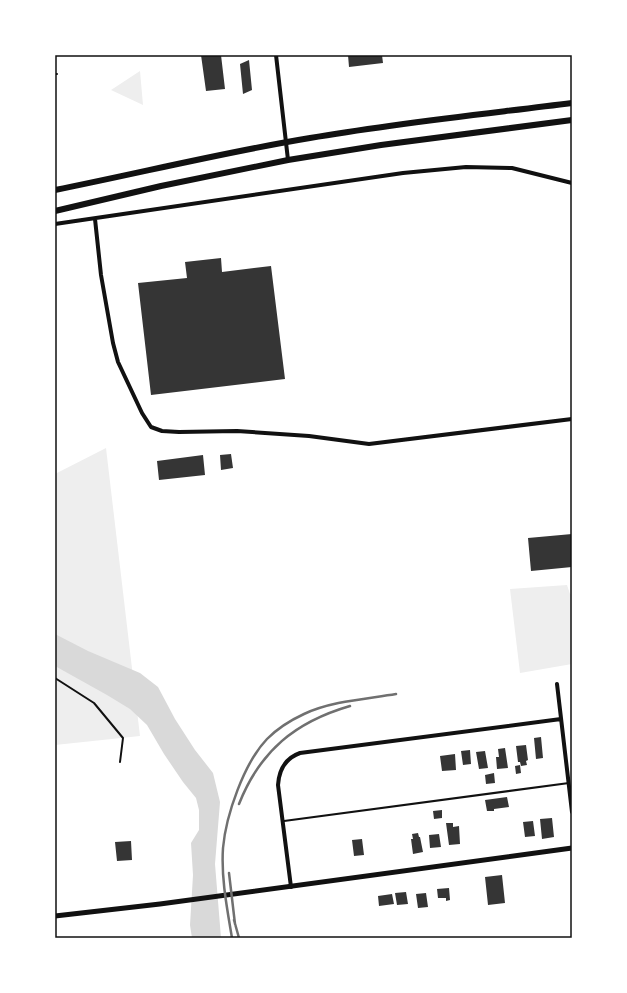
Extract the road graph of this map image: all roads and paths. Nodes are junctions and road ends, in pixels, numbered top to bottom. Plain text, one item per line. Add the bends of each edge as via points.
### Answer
1 (276, 55) edge
2 (572, 103) edge
3 (572, 120) edge
4 (285, 142) junction
5 (288, 160) junction
6 (572, 183) edge
7 (55, 190) edge
8 (55, 211) edge
9 (95, 219) junction
10 (55, 224) edge
11 (572, 419) edge
12 (55, 678) edge
13 (557, 684) dead end
14 (561, 719) junction
15 (120, 762) dead end
16 (569, 783) junction
17 (572, 812) edge
18 (282, 821) junction
19 (572, 848) edge
20 (291, 887) junction
21 (55, 916) edge

1 - 4 street
2 - 4 main road
3 - 5 main road
4 - 5 street
4 - 7 main road
5 - 8 main road
6 - 9 street via 512,168 466,167 403,173
9 - 10 street
9 - 11 street via 112,342 118,362 151,427 162,431 179,432 237,431 309,436 369,444
12 - 15 lane via 94,703 124,738
13 - 14 street
14 - 16 street
14 - 18 street via 300,753 292,756 280,772 278,785
16 - 17 street
16 - 18 lane
18 - 20 street
19 - 20 street
20 - 21 street

